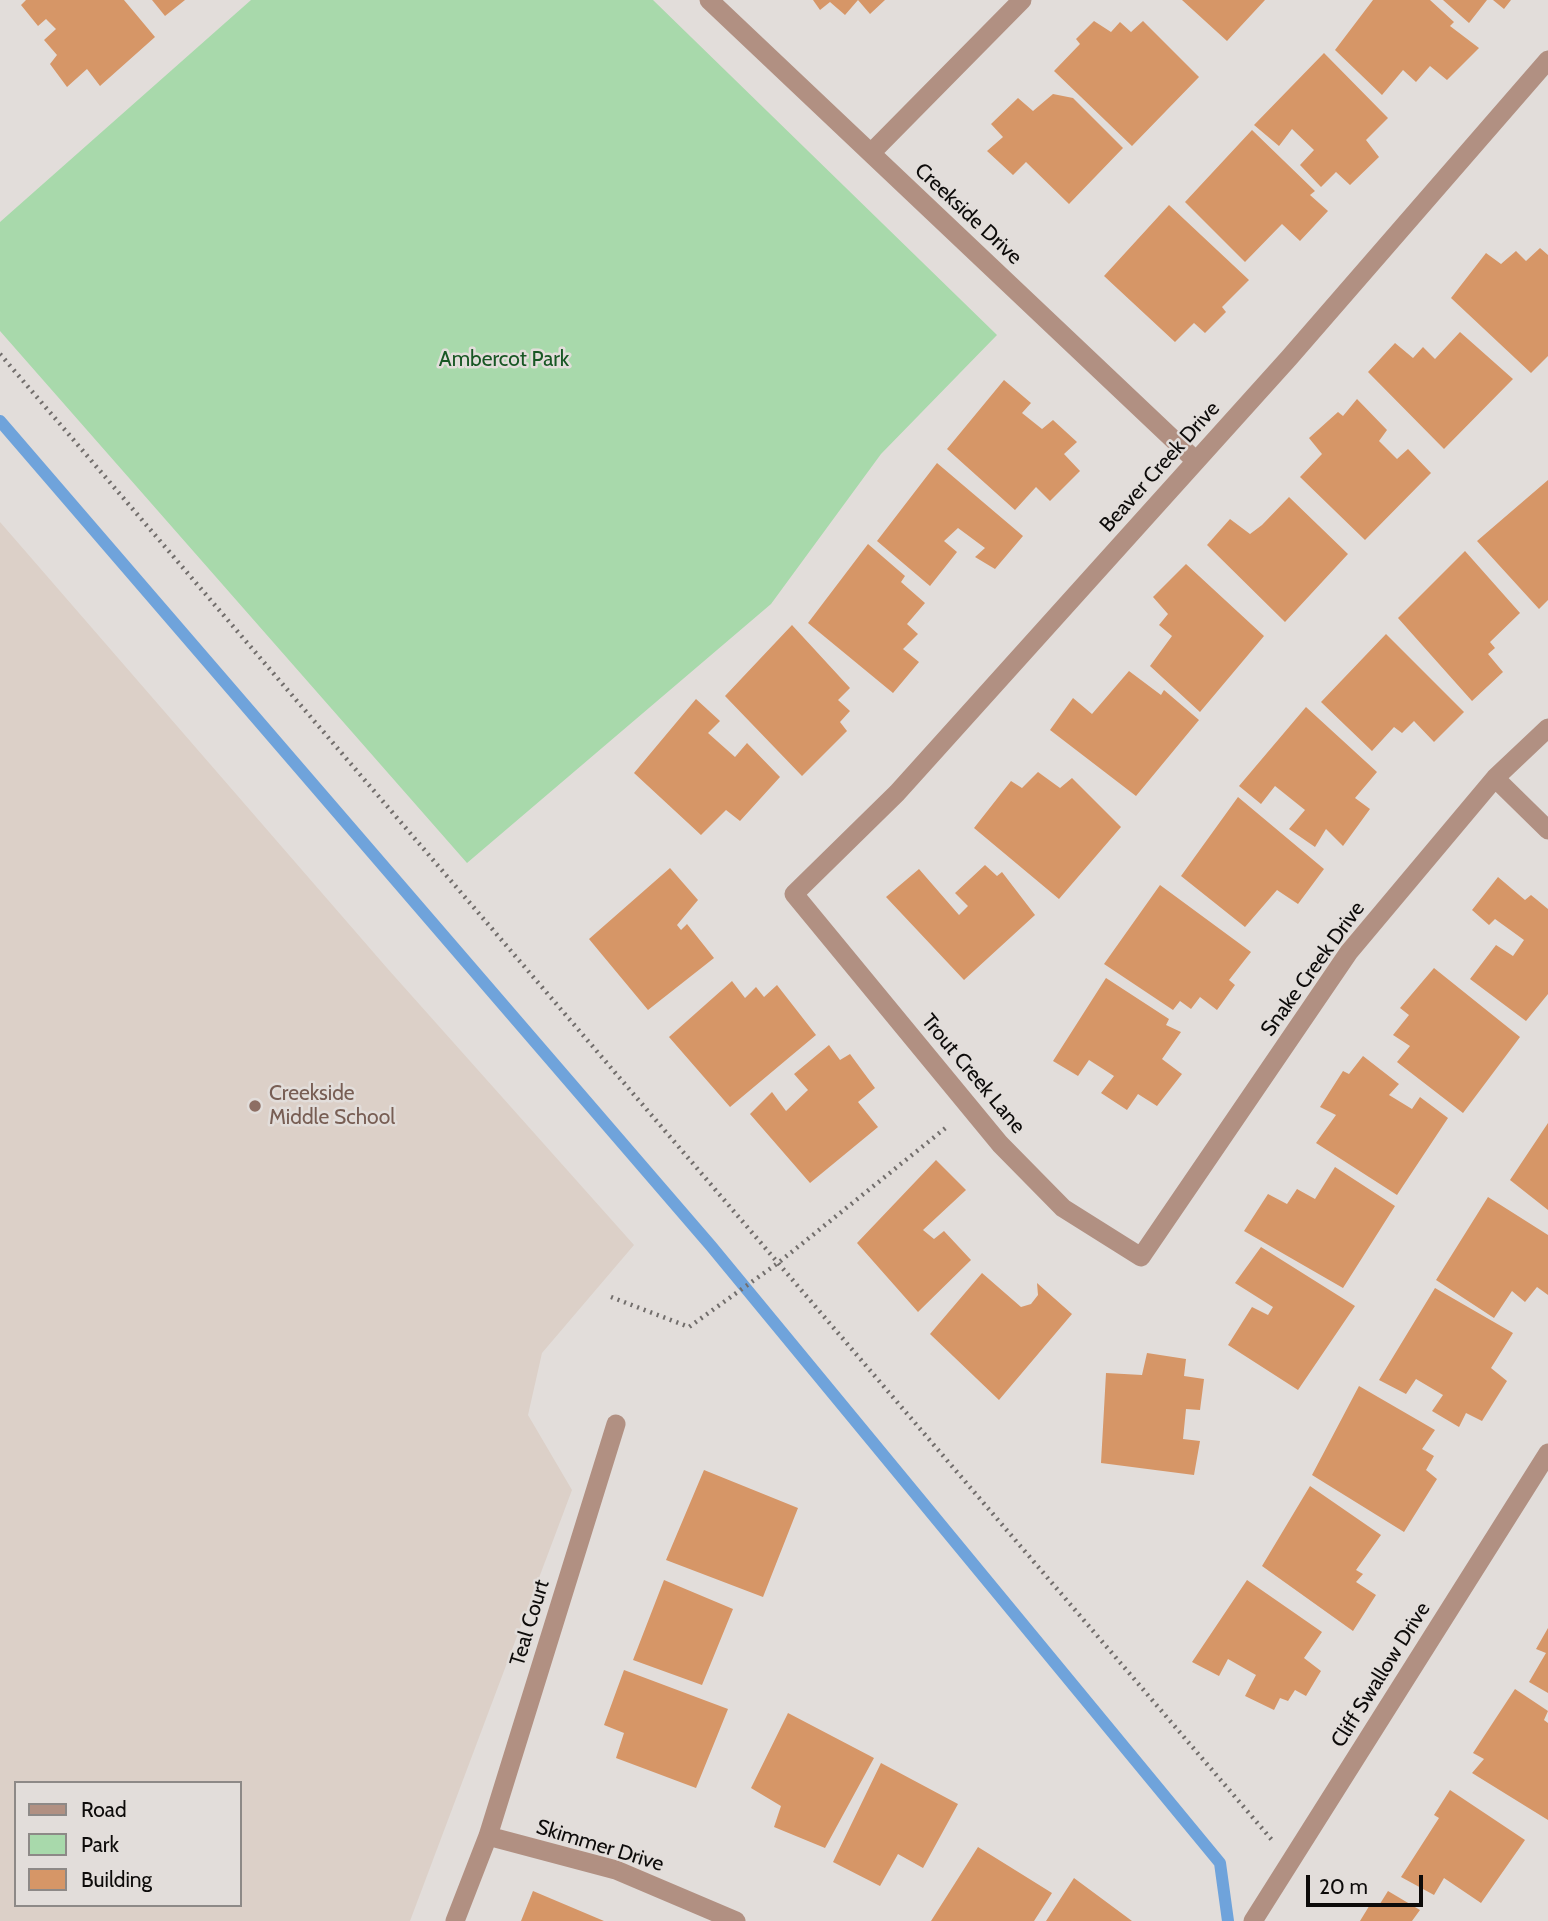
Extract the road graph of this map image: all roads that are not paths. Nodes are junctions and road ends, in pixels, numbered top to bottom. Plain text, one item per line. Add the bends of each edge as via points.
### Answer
1 (709, 0) edge
2 (1022, 0) edge
3 (1548, 60) edge
4 (871, 153) junction
5 (1196, 461) junction
6 (1548, 728) edge
7 (1495, 778) junction
8 (1548, 830) edge
9 (794, 894) joint
10 (1142, 1257) joint
11 (616, 1424) dead end
12 (1548, 1453) edge
13 (488, 1836) junction
14 (455, 1921) edge
15 (736, 1921) edge
16 (1253, 1921) edge

1 - 4 street, Creekside Drive
2 - 4 street
3 - 5 street, Beaver Creek Drive
4 - 5 street, Creekside Drive
5 - 9 street, Beaver Creek Drive via 897,793
6 - 7 street, Snake Creek Drive
7 - 8 street
7 - 10 street, Snake Creek Drive via 1349,951
9 - 10 street, Trout Creek Lane via 1000,1144 1063,1208
11 - 13 street, Teal Court
12 - 16 street, Cliff Swallow Drive
13 - 14 street, Teal Court
13 - 15 street, Skimmer Drive via 616,1870

